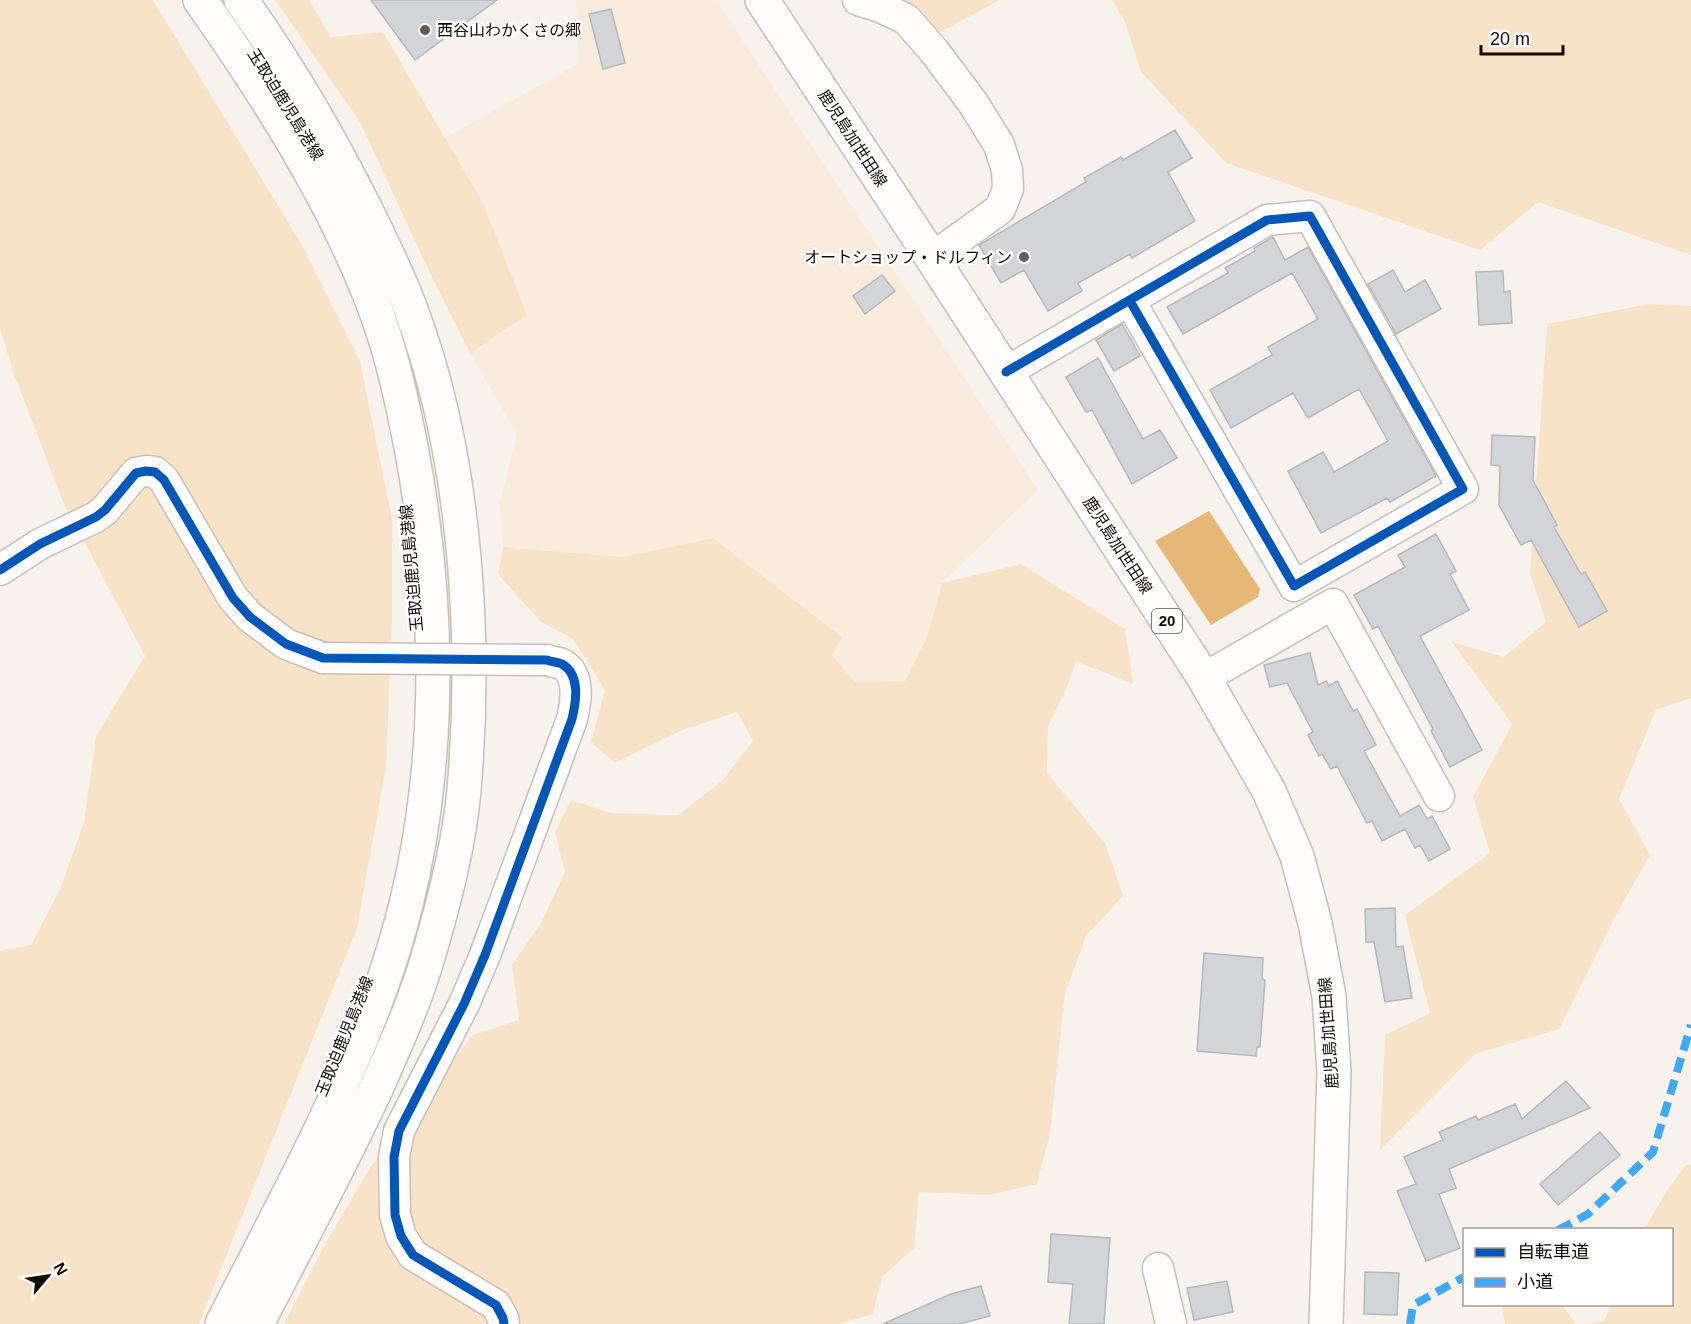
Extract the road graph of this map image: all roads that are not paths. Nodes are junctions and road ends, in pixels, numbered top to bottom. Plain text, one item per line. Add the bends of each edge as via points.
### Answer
1 (200, 0) edge
2 (241, 0) edge
3 (762, 0) edge
4 (858, 0) edge
5 (932, 258) junction
6 (1130, 301) junction
7 (1006, 372) junction
8 (0, 570) edge
9 (1204, 678) junction
10 (1439, 796) dead end
11 (1158, 1268) dead end
12 (222, 1324) edge
13 (257, 1324) edge
14 (504, 1324) edge
15 (1171, 1324) edge
16 (1326, 1324) edge

1 - 12 main road, 玉取迫鹿児島港線 via 244,63 311,173 370,295 401,397 422,502 431,599 433,692 421,829 404,911 385,975 320,1131
2 - 13 main road, 玉取迫鹿児島港線 via 271,42 342,162 414,318 435,386 452,468 465,583 469,697 464,793 449,882 428,959 401,1034 355,1134
3 - 5 main road, 鹿児島加世田線 / 20
4 - 5 street via 906,19 973,103 999,145 1007,170 1008,189 1000,209
5 - 7 main road, 鹿児島加世田線 / 20
6 - 6 street via 1267,220 1310,216 1463,489 1294,586
6 - 7 street
7 - 9 main road, 鹿児島加世田線 / 20
8 - 14 street, bridge via 40,544 96,517 136,473 155,472 164,480 233,598 250,617 286,644 323,658 547,660 562,664 572,675 578,696 573,719 485,955 399,1131 394,1157 395,1215 400,1236 413,1255 496,1305
9 - 10 street via 1333,604
9 - 16 main road, 鹿児島加世田線 / 20 via 1269,791 1297,856 1329,996 1334,1072
11 - 15 street

